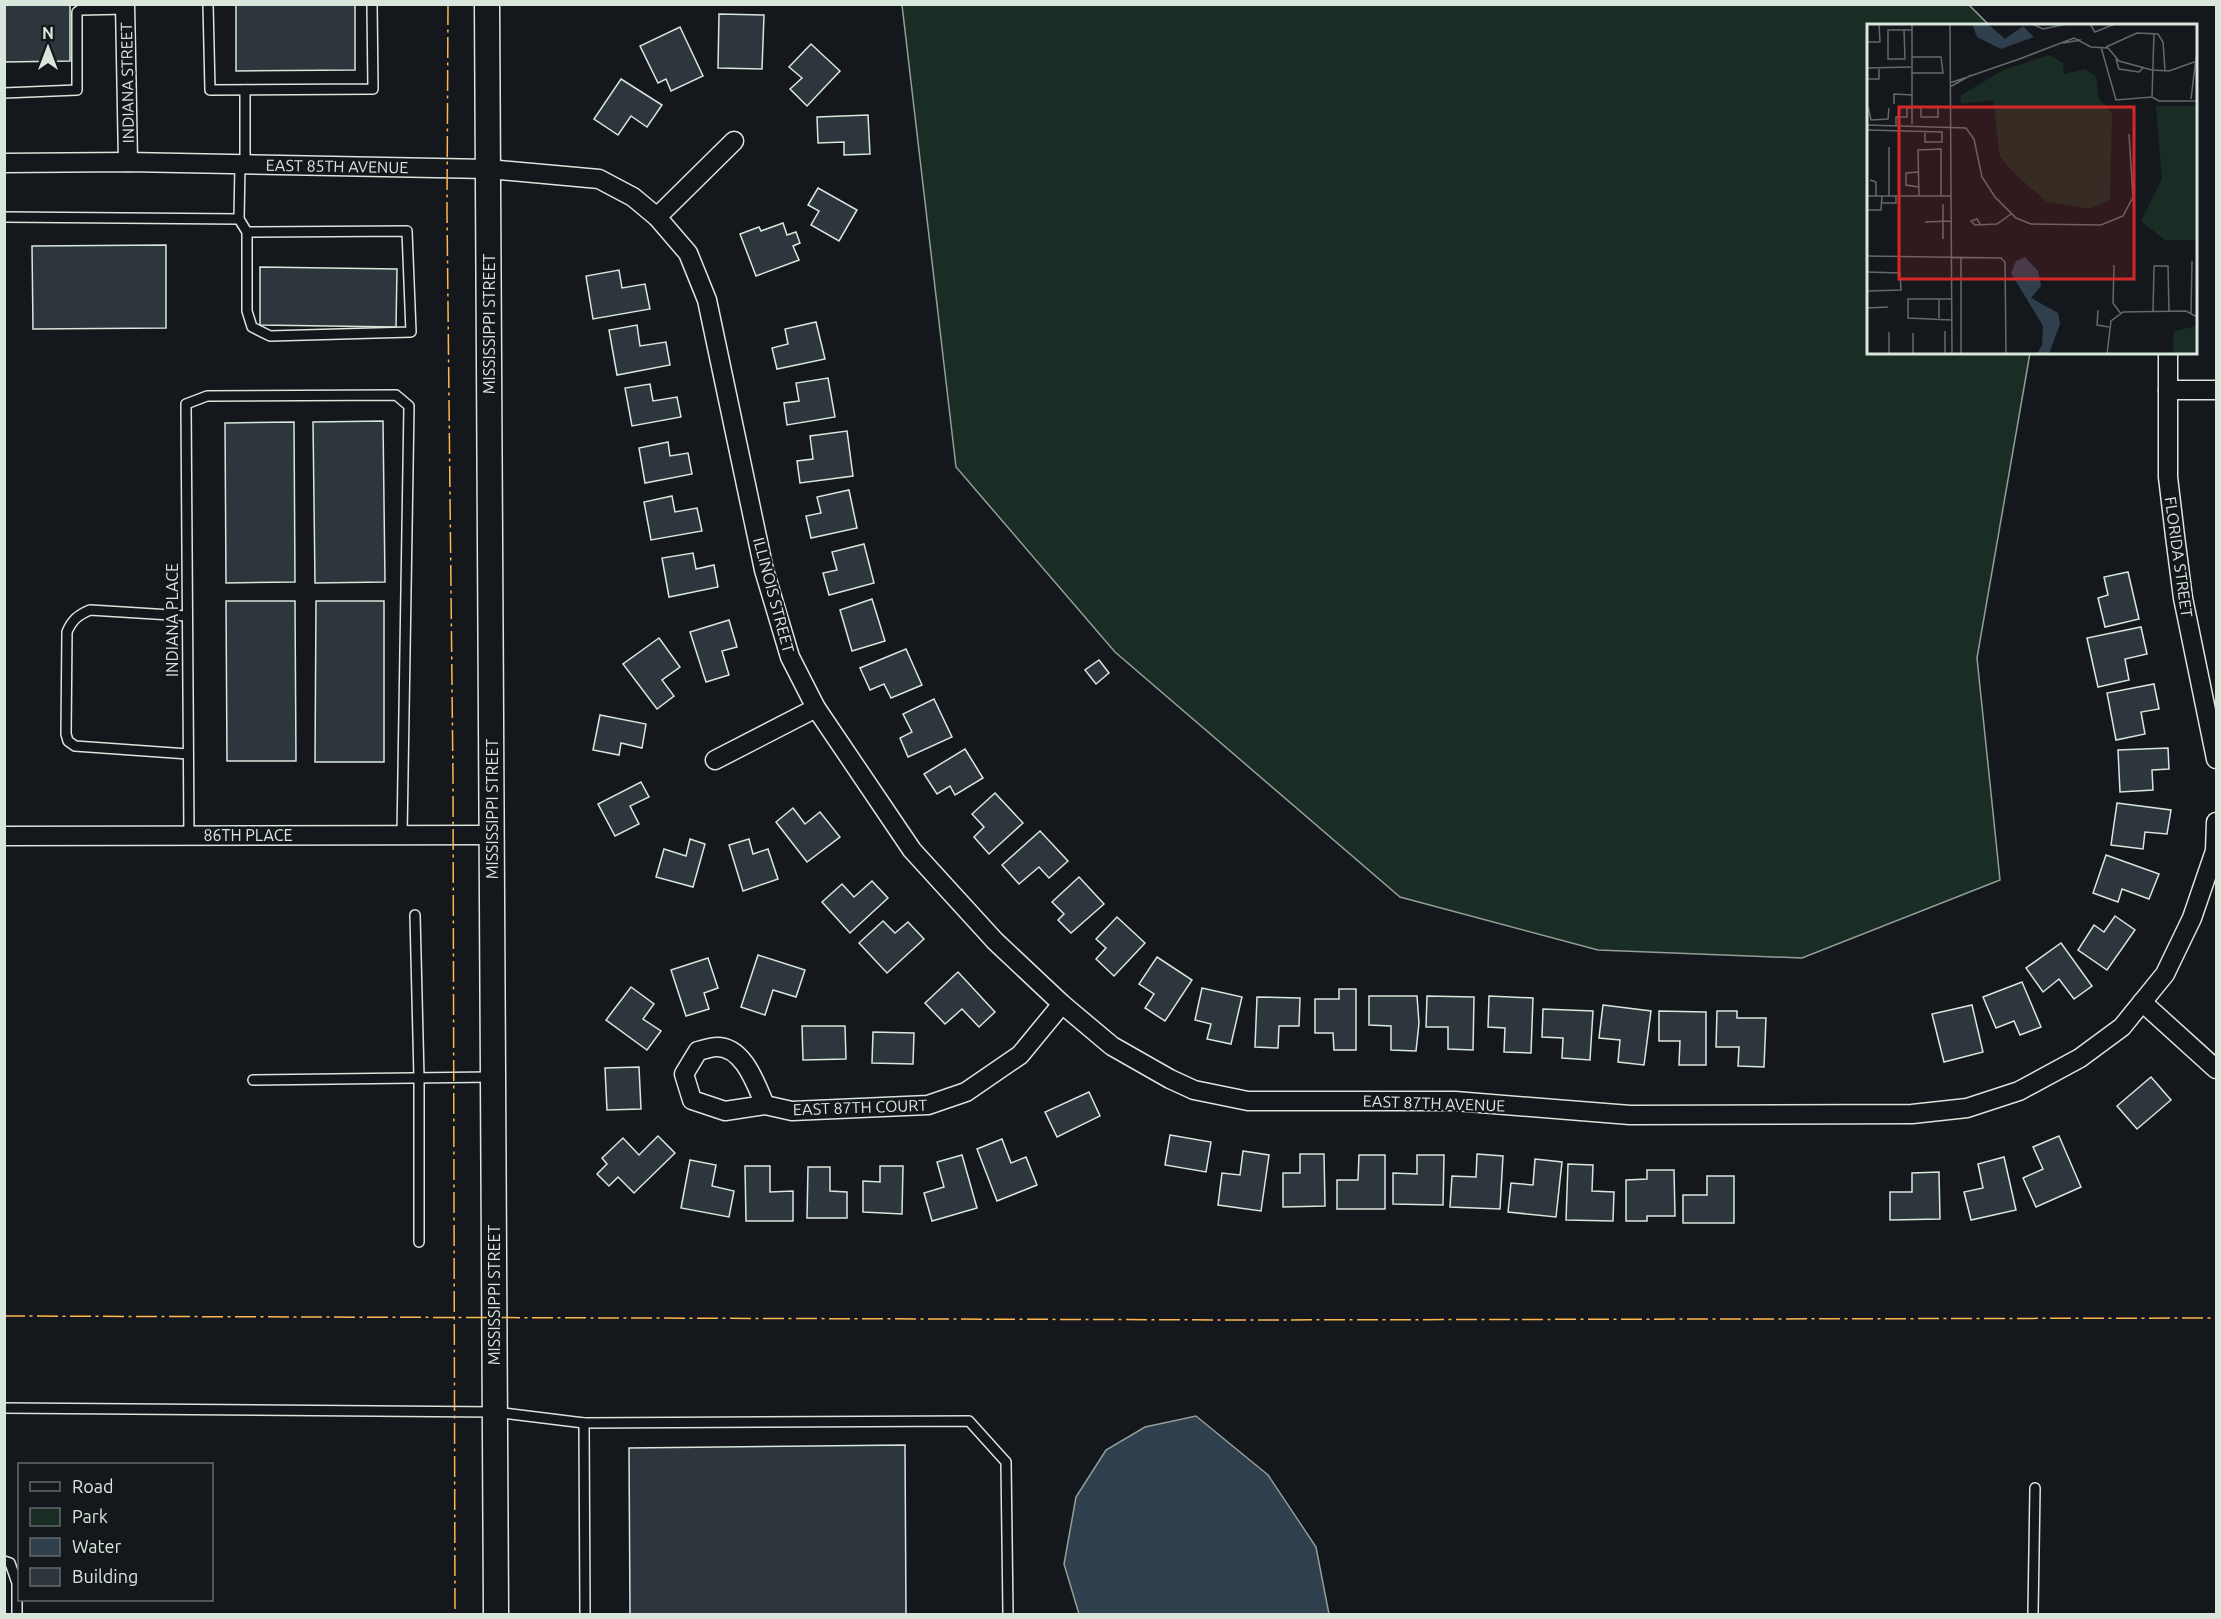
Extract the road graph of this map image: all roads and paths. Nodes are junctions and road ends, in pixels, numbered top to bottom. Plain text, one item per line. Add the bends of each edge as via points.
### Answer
1 (208, 4) edge
2 (372, 4) edge
3 (487, 4) edge
4 (126, 7) edge
5 (245, 90) junction
6 (4, 93) edge
7 (734, 141) dead end
8 (128, 162) junction
9 (4, 163) edge
10 (243, 165) junction
11 (488, 169) junction
12 (657, 217) junction
13 (4, 218) edge
14 (239, 219) junction
15 (247, 232) junction
16 (2168, 354) edge
17 (2168, 390) junction
18 (2217, 390) edge
19 (187, 616) junction
20 (816, 708) junction
21 (2212, 712) edge
22 (188, 754) junction
23 (2217, 759) edge
24 (715, 760) dead end
25 (2217, 822) edge
26 (402, 835) junction
27 (492, 835) junction
28 (4, 836) edge
29 (189, 836) junction
30 (415, 915) dead end
31 (2142, 1002) junction
32 (1062, 1004) junction
33 (2217, 1069) edge
34 (493, 1077) junction
35 (419, 1078) junction
36 (253, 1080) dead end
37 (765, 1106) junction
38 (419, 1242) dead end
39 (4, 1408) edge
40 (495, 1412) junction
41 (584, 1423) junction
42 (2035, 1488) dead end
43 (4, 1561) edge
44 (17, 1614) edge
45 (496, 1614) edge
46 (585, 1614) edge
47 (1008, 1614) edge
48 (2033, 1614) edge

1 - 5 lane via 210,90
2 - 5 lane via 373,89
3 - 11 street, MISSISSIPPI STREET
4 - 6 lane via 77,12 77,90
4 - 8 street, INDIANA STREET
5 - 10 lane
7 - 12 street
8 - 9 street, EAST 85TH AVENUE
8 - 10 street, EAST 85TH AVENUE
10 - 11 street, EAST 85TH AVENUE
10 - 14 lane
11 - 12 street, EAST 85TH AVENUE via 599,179 633,197
11 - 27 street, MISSISSIPPI STREET
12 - 20 street, ILLINOIS STREET via 688,254 707,300 764,570 790,657
13 - 14 lane
14 - 15 lane
15 - 15 lane via 407,231 411,332 270,336 252,327 247,311
16 - 17 street, FLORIDA STREET
17 - 18 street
17 - 21 street, FLORIDA STREET via 2168,477 2183,598
19 - 22 lane, INDIANA PLACE
19 - 22 lane via 90,610 71,622 67,632 66,734 75,746
19 - 26 lane, INDIANA PLACE via 186,404 207,396 396,395 409,406
20 - 24 street
20 - 32 street, ILLINOIS STREET via 912,850 995,941
21 - 23 street, FLORIDA STREET
22 - 29 lane, INDIANA PLACE
25 - 31 street via 2215,851 2192,918 2164,974
26 - 27 street, 86TH PLACE
26 - 29 street, 86TH PLACE
27 - 34 street, MISSISSIPPI STREET
28 - 29 street, 86TH PLACE
30 - 35 lane
31 - 32 street, EAST 87TH AVENUE via 2122,1027 2080,1058 2019,1091 1967,1108 1912,1114 1630,1115 1455,1101 1248,1101 1194,1090 1170,1079 1112,1046
31 - 33 street
32 - 37 street, EAST 87TH COURT via 1020,1055 966,1092 928,1106 792,1111
34 - 35 lane
34 - 40 street, MISSISSIPPI STREET
35 - 36 lane
35 - 38 lane
37 - 37 street, EAST 87TH COURT via 725,1111 692,1100 684,1074 698,1051 718,1047 735,1053 749,1071
39 - 40 lane
40 - 41 lane
40 - 45 street, MISSISSIPPI STREET
41 - 46 lane
41 - 47 lane via 969,1420 1006,1462
42 - 48 lane
43 - 44 lane via 10,1563 17,1583

